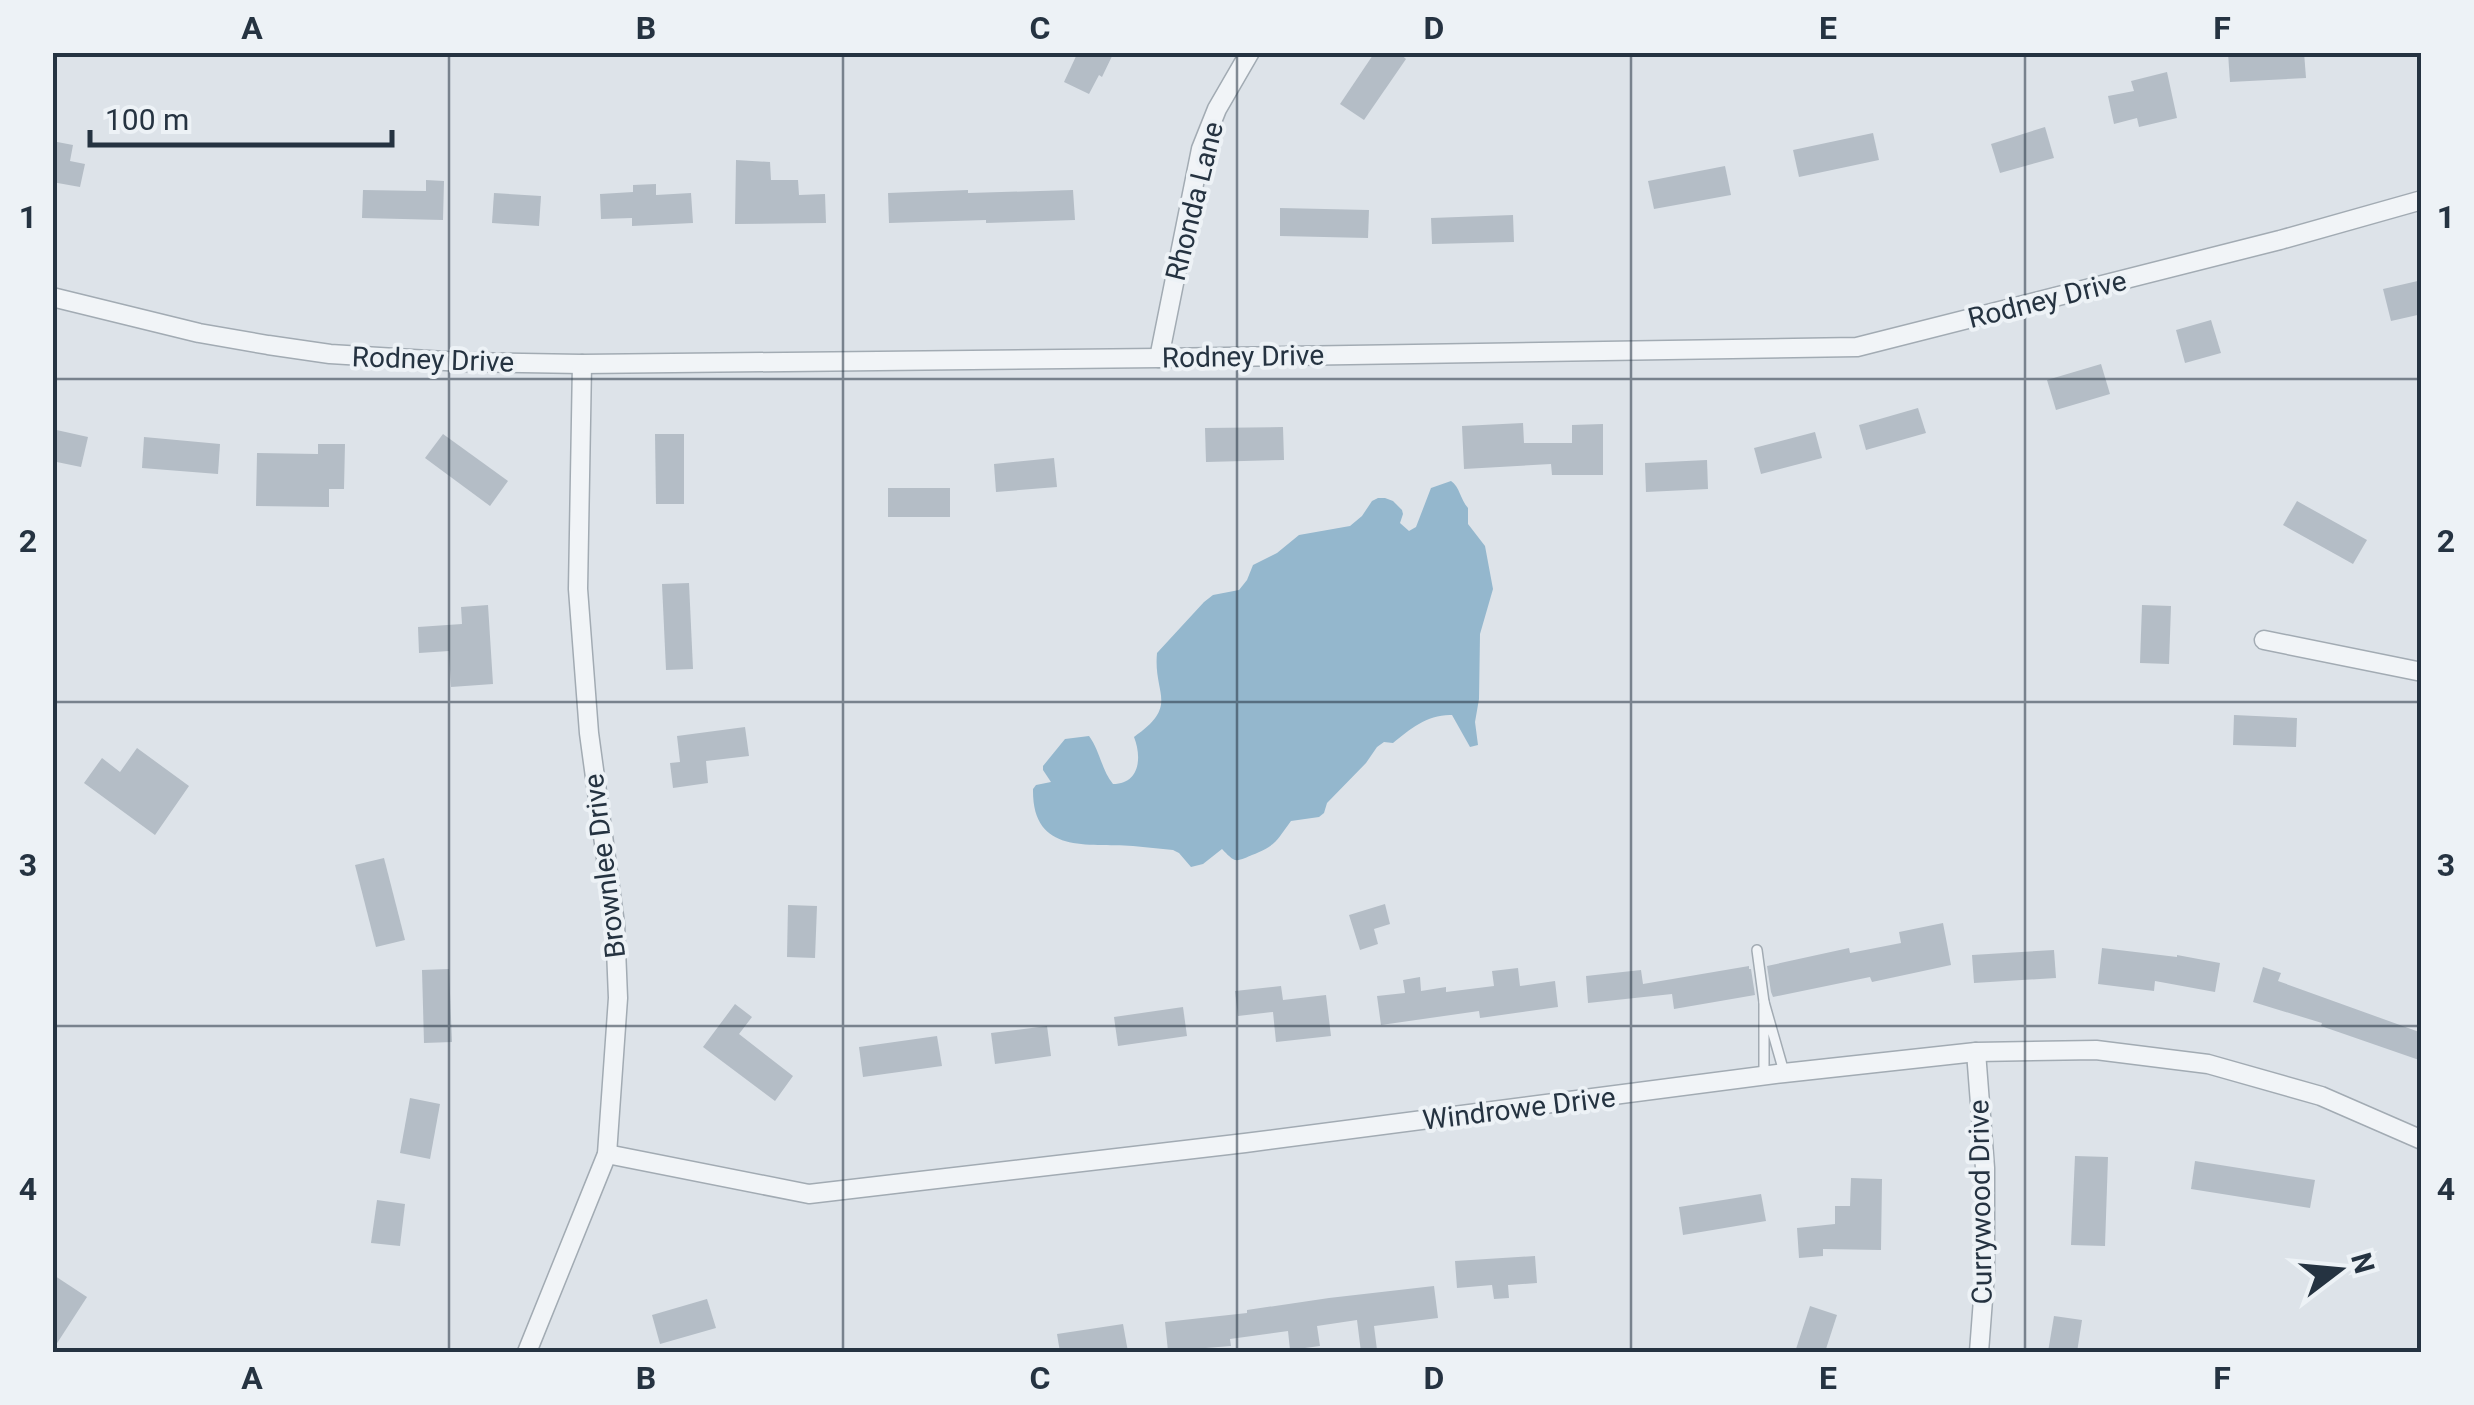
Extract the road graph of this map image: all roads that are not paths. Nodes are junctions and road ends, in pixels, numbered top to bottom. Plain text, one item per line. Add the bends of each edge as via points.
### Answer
1 (1250, 52) edge
2 (2422, 200) edge
3 (52, 297) edge
4 (1159, 358) junction
5 (582, 364) junction
6 (2264, 640) dead end
7 (2422, 672) edge
8 (1757, 950) dead end
9 (1764, 1002) junction
10 (1976, 1052) junction
11 (1784, 1073) junction
12 (1764, 1076) junction
13 (2422, 1140) edge
14 (607, 1154) junction
15 (526, 1352) edge
16 (1979, 1352) edge

1 - 4 street, Rhonda Lane via 1202,148
2 - 4 street, Rodney Drive via 1857,347
3 - 5 street, Rodney Drive via 199,334 330,354
4 - 5 street, Rodney Drive
5 - 14 street, Brownlee Drive via 578,589 618,998
6 - 7 street
8 - 9 lane
9 - 11 lane
9 - 12 lane
10 - 11 street, Windrowe Drive
10 - 13 street, Windrowe Drive via 2096,1050 2208,1064 2322,1096
10 - 16 street, Currywood Drive via 1986,1168
11 - 12 street, Windrowe Drive
12 - 14 street, Windrowe Drive via 809,1194
14 - 15 street, Brownlee Drive

